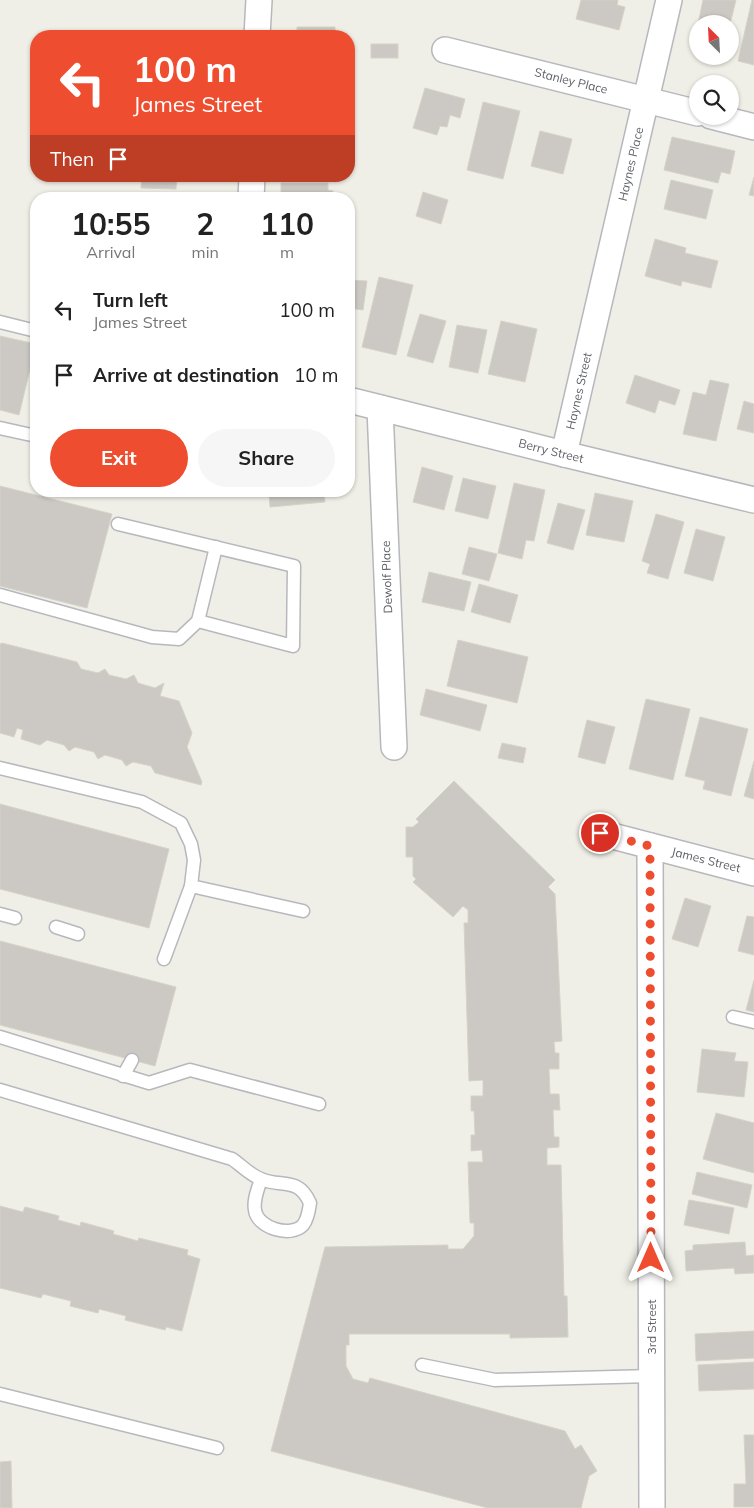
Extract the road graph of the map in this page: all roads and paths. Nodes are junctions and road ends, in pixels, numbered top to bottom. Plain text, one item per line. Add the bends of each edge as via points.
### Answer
1 (258, 0) edge
2 (669, 0) edge
3 (257, 30) edge
4 (445, 50) dead end
5 (646, 100) junction
6 (689, 111) edge
7 (739, 123) edge
8 (754, 127) edge
9 (0, 322) edge
10 (593, 328) joint
11 (30, 330) edge
12 (355, 402) edge
13 (380, 408) junction
14 (0, 428) edge
15 (30, 435) edge
16 (564, 454) junction
17 (754, 500) edge
18 (118, 524) dead end
19 (216, 547) junction
20 (0, 595) edge
21 (198, 621) junction
22 (394, 747) dead end
23 (0, 768) edge
24 (600, 833) dead end
25 (650, 846) junction
26 (754, 872) edge
27 (191, 886) junction
28 (304, 911) dead end
29 (0, 914) edge
30 (15, 918) dead end
31 (56, 927) dead end
32 (78, 934) dead end
33 (164, 959) dead end
34 (733, 1017) dead end
35 (754, 1022) edge
36 (0, 1037) edge
37 (132, 1060) dead end
38 (123, 1076) junction
39 (0, 1090) edge
40 (319, 1104) dead end
41 (261, 1179) junction
42 (422, 1365) dead end
43 (652, 1376) junction
44 (0, 1394) edge
45 (217, 1448) dead end
46 (652, 1508) edge

1 - 3 street
2 - 5 street, Haynes Place
4 - 5 street, Stanley Place
5 - 6 street, Stanley Place
5 - 10 street, Haynes Place
7 - 8 street
9 - 11 lane
10 - 16 street, Haynes Street
12 - 13 street, Berry Street
13 - 16 street, Berry Street
13 - 22 street, Dewolf Place
14 - 15 lane
16 - 17 street, Berry Street
18 - 19 lane
19 - 21 lane
19 - 21 lane via 294,566 293,646
20 - 21 lane via 152,637 179,638
23 - 27 lane via 142,802 181,823 194,860
24 - 25 street, James Street
25 - 26 street, James Street
25 - 43 street, 3rd Street
27 - 28 lane
27 - 33 lane
29 - 30 lane
31 - 32 lane
34 - 35 lane
36 - 38 lane
37 - 38 lane
38 - 40 lane via 148,1083 190,1070
39 - 41 lane via 232,1159
41 - 41 lane via 302,1189 310,1203 302,1226 288,1231 258,1219 255,1204
42 - 43 lane via 495,1380
43 - 46 street, 3rd Street
44 - 45 lane

